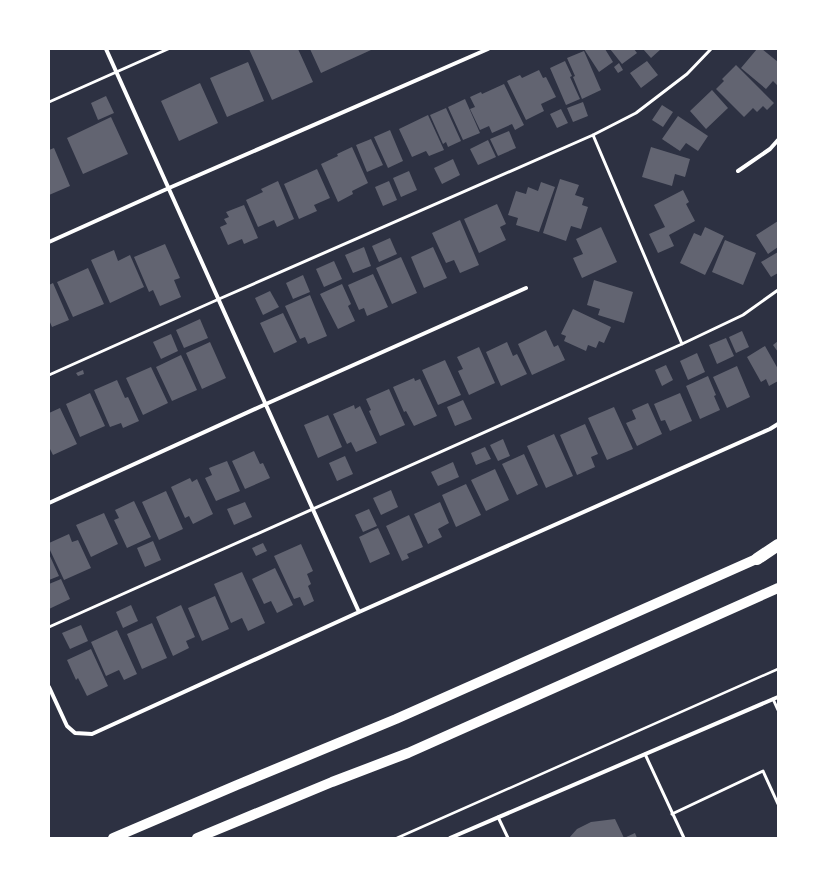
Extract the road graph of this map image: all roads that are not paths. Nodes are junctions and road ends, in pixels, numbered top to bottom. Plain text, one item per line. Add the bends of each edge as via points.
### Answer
1 (106, 49) edge
2 (168, 49) edge
3 (488, 49) edge
4 (711, 49) edge
5 (117, 72) junction
6 (49, 102) edge
7 (592, 135) junction
8 (778, 140) edge
9 (738, 171) dead end
10 (169, 188) junction
11 (49, 242) edge
12 (526, 288) dead end
13 (778, 290) edge
14 (219, 299) junction
15 (682, 344) junction
16 (49, 375) edge
17 (266, 404) junction
18 (778, 424) edge
19 (49, 503) edge
20 (313, 509) junction
21 (778, 545) edge
22 (778, 550) edge
23 (757, 559) junction
24 (778, 588) edge
25 (359, 612) junction
26 (49, 627) edge
27 (49, 687) edge
28 (778, 697) edge
29 (773, 699) junction
30 (778, 710) edge
31 (645, 754) junction
32 (778, 804) edge
33 (672, 814) junction
34 (498, 817) junction
35 (113, 838) edge
36 (197, 838) edge
37 (450, 838) edge
38 (508, 838) edge
39 (684, 838) edge

1 - 5 street
2 - 5 lane
3 - 10 street
4 - 7 lane via 687,74 636,113
5 - 6 lane
5 - 10 street
7 - 14 lane
7 - 15 lane
8 - 9 street via 770,149
10 - 11 street
10 - 14 street
12 - 17 street
13 - 15 lane via 743,315
14 - 16 lane
14 - 17 street
15 - 20 lane
17 - 19 street
17 - 20 street
18 - 25 street
20 - 25 street
20 - 26 lane
21 - 23 highway
22 - 23 main road
23 - 35 main road via 396,719
24 - 36 main road via 408,753
25 - 27 street via 92,734 76,733 67,726
28 - 29 street
29 - 30 lane
29 - 31 street
31 - 33 lane
31 - 34 street
32 - 33 lane via 763,771
33 - 39 lane
34 - 37 street
34 - 38 lane

